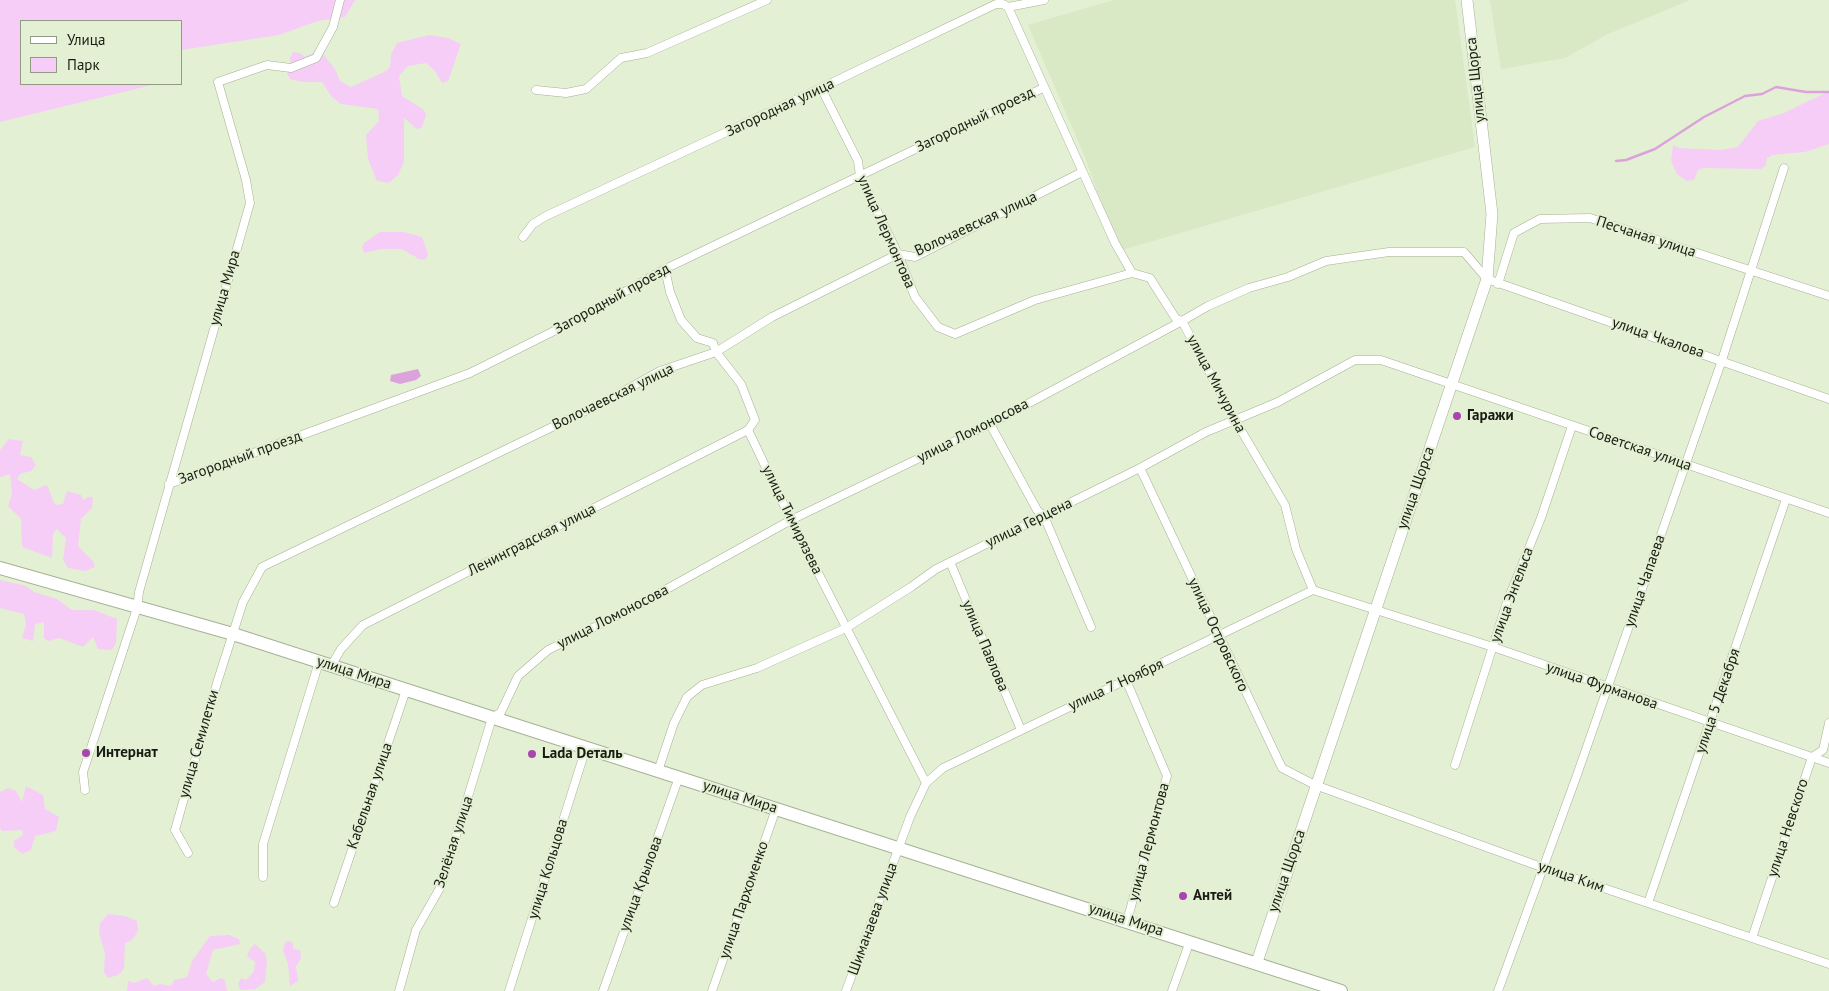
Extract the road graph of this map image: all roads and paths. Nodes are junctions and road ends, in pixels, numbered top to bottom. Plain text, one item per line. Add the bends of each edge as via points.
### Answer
1 (340, 0) edge
2 (766, 0) edge
3 (1044, 0) edge
4 (1467, 0) edge
5 (1008, 7) junction
6 (821, 88) junction
7 (1043, 88) junction
8 (536, 90) dead end
9 (1784, 168) dead end
10 (1082, 172) junction
11 (860, 176) junction
12 (523, 237) dead end
13 (898, 254) junction
14 (665, 270) junction
15 (1751, 271) junction
16 (1132, 273) junction
17 (1487, 279) junction
18 (1498, 284) junction
19 (1829, 296) edge
20 (1182, 322) junction
21 (716, 352) junction
22 (1722, 360) junction
23 (1451, 384) junction
24 (1829, 399) edge
25 (1235, 420) junction
26 (990, 424) junction
27 (1572, 426) junction
28 (748, 430) junction
29 (1686, 465) junction
30 (1140, 468) junction
31 (169, 484) junction
32 (1786, 499) junction
33 (1829, 513) edge
34 (1044, 516) junction
35 (791, 520) junction
36 (950, 562) junction
37 (0, 568) edge
38 (1313, 590) junction
39 (138, 608) junction
40 (1375, 611) junction
41 (1091, 627) dead end
42 (846, 628) junction
43 (233, 634) junction
44 (1219, 637) junction
45 (1494, 647) junction
46 (325, 664) junction
47 (1126, 680) junction
48 (1608, 688) junction
49 (406, 690) junction
50 (492, 718) junction
51 (1710, 723) junction
52 (1829, 723) edge
53 (1021, 730) junction
54 (586, 748) junction
55 (1812, 757) junction
56 (1829, 763) edge
57 (1455, 766) dead end
58 (658, 771) junction
59 (679, 777) junction
60 (926, 783) junction
61 (1315, 785) junction
62 (84, 790) dead end
63 (776, 809) junction
64 (899, 848) junction
65 (188, 854) dead end
66 (1544, 868) junction
67 (263, 877) dead end
68 (334, 903) dead end
69 (1648, 903) junction
70 (1127, 921) junction
71 (1752, 938) junction
72 (1190, 941) junction
73 (1257, 962) junction
74 (1829, 964) edge
75 (399, 991) edge
76 (509, 991) edge
77 (603, 991) edge
78 (712, 991) edge
79 (846, 991) edge
80 (1172, 991) edge
81 (1341, 991) edge
82 (1498, 991) edge

1 - 31 street, улица Мира via 333,27 316,58 291,68 266,65 218,82 250,203
2 - 8 street via 647,53 621,58 586,89 566,93
3 - 5 street, Загородная улица
4 - 17 street, улица Щорса via 1492,214
5 - 6 street, Загородная улица via 996,4
5 - 7 street
6 - 11 street, улица Лермонтова via 858,161
6 - 12 street, Загородная улица via 546,216
7 - 10 street
7 - 11 street, Загородный проезд
9 - 15 street, улица Чапаева
10 - 13 street, Волочаевская улица via 915,257
10 - 16 street
11 - 13 street, улица Лермонтова
11 - 14 street, Загородный проезд
13 - 16 street, улица Лермонтова via 915,297 926,314 938,327 955,334 1035,300
13 - 21 street, Волочаевская улица via 772,317
14 - 21 street via 681,320 697,338 713,343
14 - 31 street, Загородный проезд via 470,373
15 - 18 street, Песчаная улица via 1590,218 1540,219 1514,233
15 - 19 street, Песчаная улица
15 - 22 street, улица Чапаева
16 - 20 street, улица Мичурина via 1150,278 1176,319
17 - 18 street, улица Чкалова
17 - 20 street, улица Ломоносова via 1464,252 1389,252 1326,261 1208,306
17 - 23 street, улица Щорса
18 - 22 street, улица Чкалова
20 - 25 street, улица Мичурина
20 - 26 street, улица Ломоносова
21 - 28 street via 741,384 755,420
21 - 43 street, Волочаевская улица via 660,371 604,402 262,567 243,602
22 - 24 street, улица Чкалова
22 - 29 street, улица Чапаева
23 - 25 street, улица Герцена via 1380,360 1355,360 1278,402
23 - 27 street, Советская улица
23 - 40 street, улица Щорса
25 - 30 street, улица Герцена
25 - 38 street, улица Мичурина via 1285,505 1296,550
26 - 34 street via 1037,510
26 - 35 street, улица Ломоносова
27 - 29 street, Советская улица
27 - 45 street, улица Энгельса via 1541,518 1507,602
28 - 35 street, улица Тимирязева
28 - 46 street, Ленинградская улица via 363,625
29 - 32 street, Советская улица
29 - 48 street, улица Чапаева
30 - 34 street, улица Герцена
30 - 44 street, улица Островского
31 - 39 street, улица Мира via 138,592
32 - 33 street, Советская улица
32 - 51 street, улица 5 Декабря
34 - 36 street, улица Герцена
34 - 41 street
35 - 42 street, улица Тимирязева
35 - 50 street, улица Ломоносова via 629,610 548,650 518,676 501,712
36 - 42 street, улица Герцена
36 - 53 street, улица Павлова
37 - 39 main road, улица Мира
38 - 40 street
38 - 44 street, улица 7 Ноября
39 - 43 main road, улица Мира
39 - 62 street via 83,772
40 - 45 street, улица Фурманова
40 - 61 street, улица Щорса
42 - 58 street, улица Герцена via 757,668 702,685 687,696
42 - 60 street, улица Тимирязева
43 - 46 main road, улица Мира
43 - 65 street, улица Семилетки via 175,830
44 - 47 street, улица 7 Ноября
44 - 61 street, улица Островского via 1282,768
45 - 48 street, улица Фурманова
45 - 57 street, улица Энгельса
46 - 49 main road, улица Мира
46 - 67 street, Ленинградская улица via 263,844
47 - 53 street, улица 7 Ноября
47 - 70 street, улица Лермонтова via 1166,776
48 - 51 street, улица Фурманова
48 - 66 street, улица Чапаева
49 - 50 main road, улица Мира
49 - 68 street, Кабельная улица
50 - 54 main road, улица Мира
50 - 75 street, Зелёная улица via 440,888 416,930
51 - 55 street, улица Фурманова
51 - 69 street, улица 5 Декабря
52 - 55 street, улица Невского via 1823,750
53 - 60 street, улица 7 Ноября via 943,768
54 - 58 main road, улица Мира
54 - 76 street, улица Кольцова
55 - 56 street, улица Фурманова
55 - 71 street, улица Невского
58 - 59 main road, улица Мира
59 - 63 main road, улица Мира
59 - 77 street, улица Крылова
60 - 64 street, улица 7 Ноября
61 - 66 street, улица Ким
61 - 73 street, улица Щорса
63 - 64 main road, улица Мира
63 - 78 street, улица Пархоменко
64 - 70 main road, улица Мира
64 - 79 street, Шиманаева улица
66 - 69 street, улица Ким
66 - 82 street, улица Чапаева
69 - 71 street, улица Ким
70 - 72 main road, улица Мира
71 - 74 street, улица Ким
72 - 73 main road, улица Мира
72 - 80 street
73 - 81 main road, улица Мира

